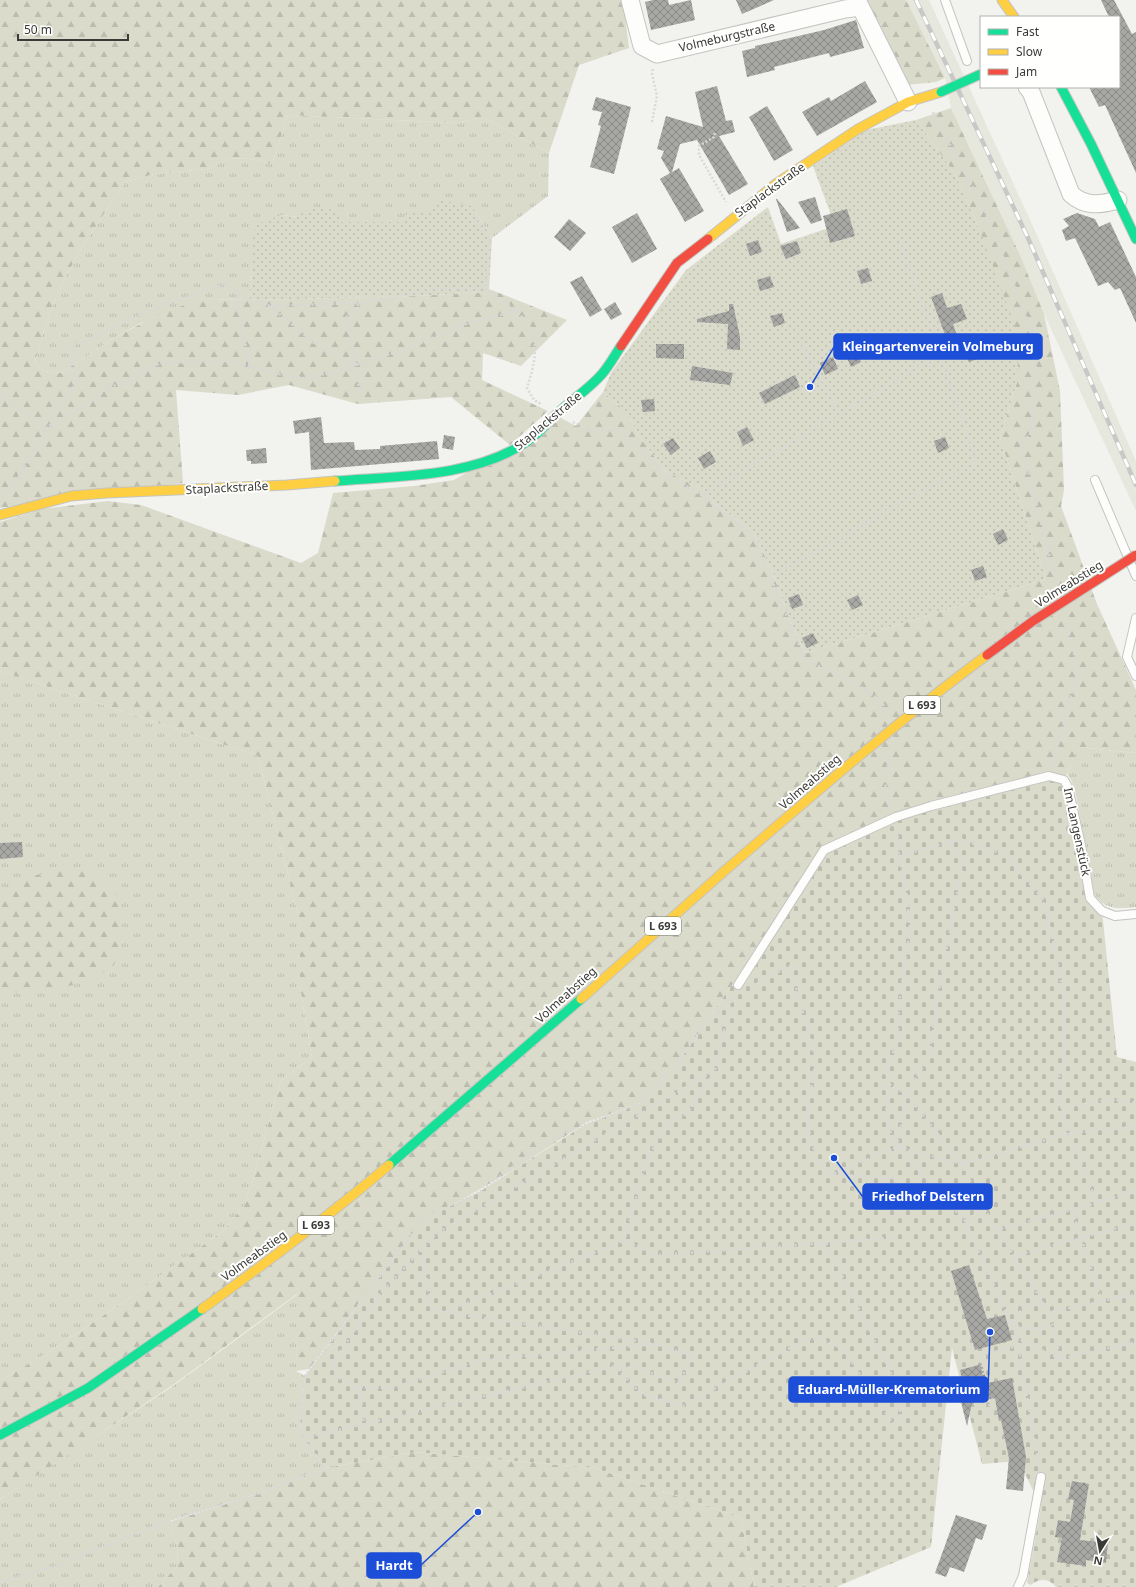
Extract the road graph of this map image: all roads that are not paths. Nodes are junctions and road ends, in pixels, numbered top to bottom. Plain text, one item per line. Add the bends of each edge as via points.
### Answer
1 (630, 0) edge
2 (945, 0) edge
3 (1002, 0) edge
4 (859, 4) edge
5 (1013, 16) edge
6 (967, 61) dead end
7 (980, 74) edge
8 (1028, 88) edge
9 (1062, 88) edge
10 (908, 102) junction
11 (1118, 200) junction
12 (1136, 239) edge
13 (1095, 480) dead end
14 (0, 515) edge
15 (1136, 555) edge
16 (1136, 576) edge
17 (1136, 618) edge
18 (1136, 676) edge
19 (1136, 914) edge
20 (741, 989) road end
21 (0, 1435) edge
22 (1041, 1478) road end
23 (1018, 1587) edge

1 - 4 street, Volmeburgstraße via 642,46 657,54
2 - 6 lane
3 - 5 main road
4 - 10 street, Volmeburgstraße
7 - 10 main road, Staplackstraße, bridge via 941,92
8 - 11 street via 1071,194 1077,200 1090,203 1102,204
9 - 11 main road
10 - 14 main road, Staplackstraße via 858,129 778,182 677,263 603,373 530,440 514,450 483,463 453,470 295,485 71,496
11 - 12 main road
13 - 16 lane
15 - 21 main road, Volmeabstieg / L 693, bridge via 1033,621 867,749 721,874 518,1055 345,1202 172,1331 88,1388
17 - 18 lane via 1127,657
19 - 20 lane, Im Langenstück via 1115,916 1102,911 1090,898 1068,787 1064,780 1049,776 896,817 824,850
22 - 23 lane via 1024,1576

